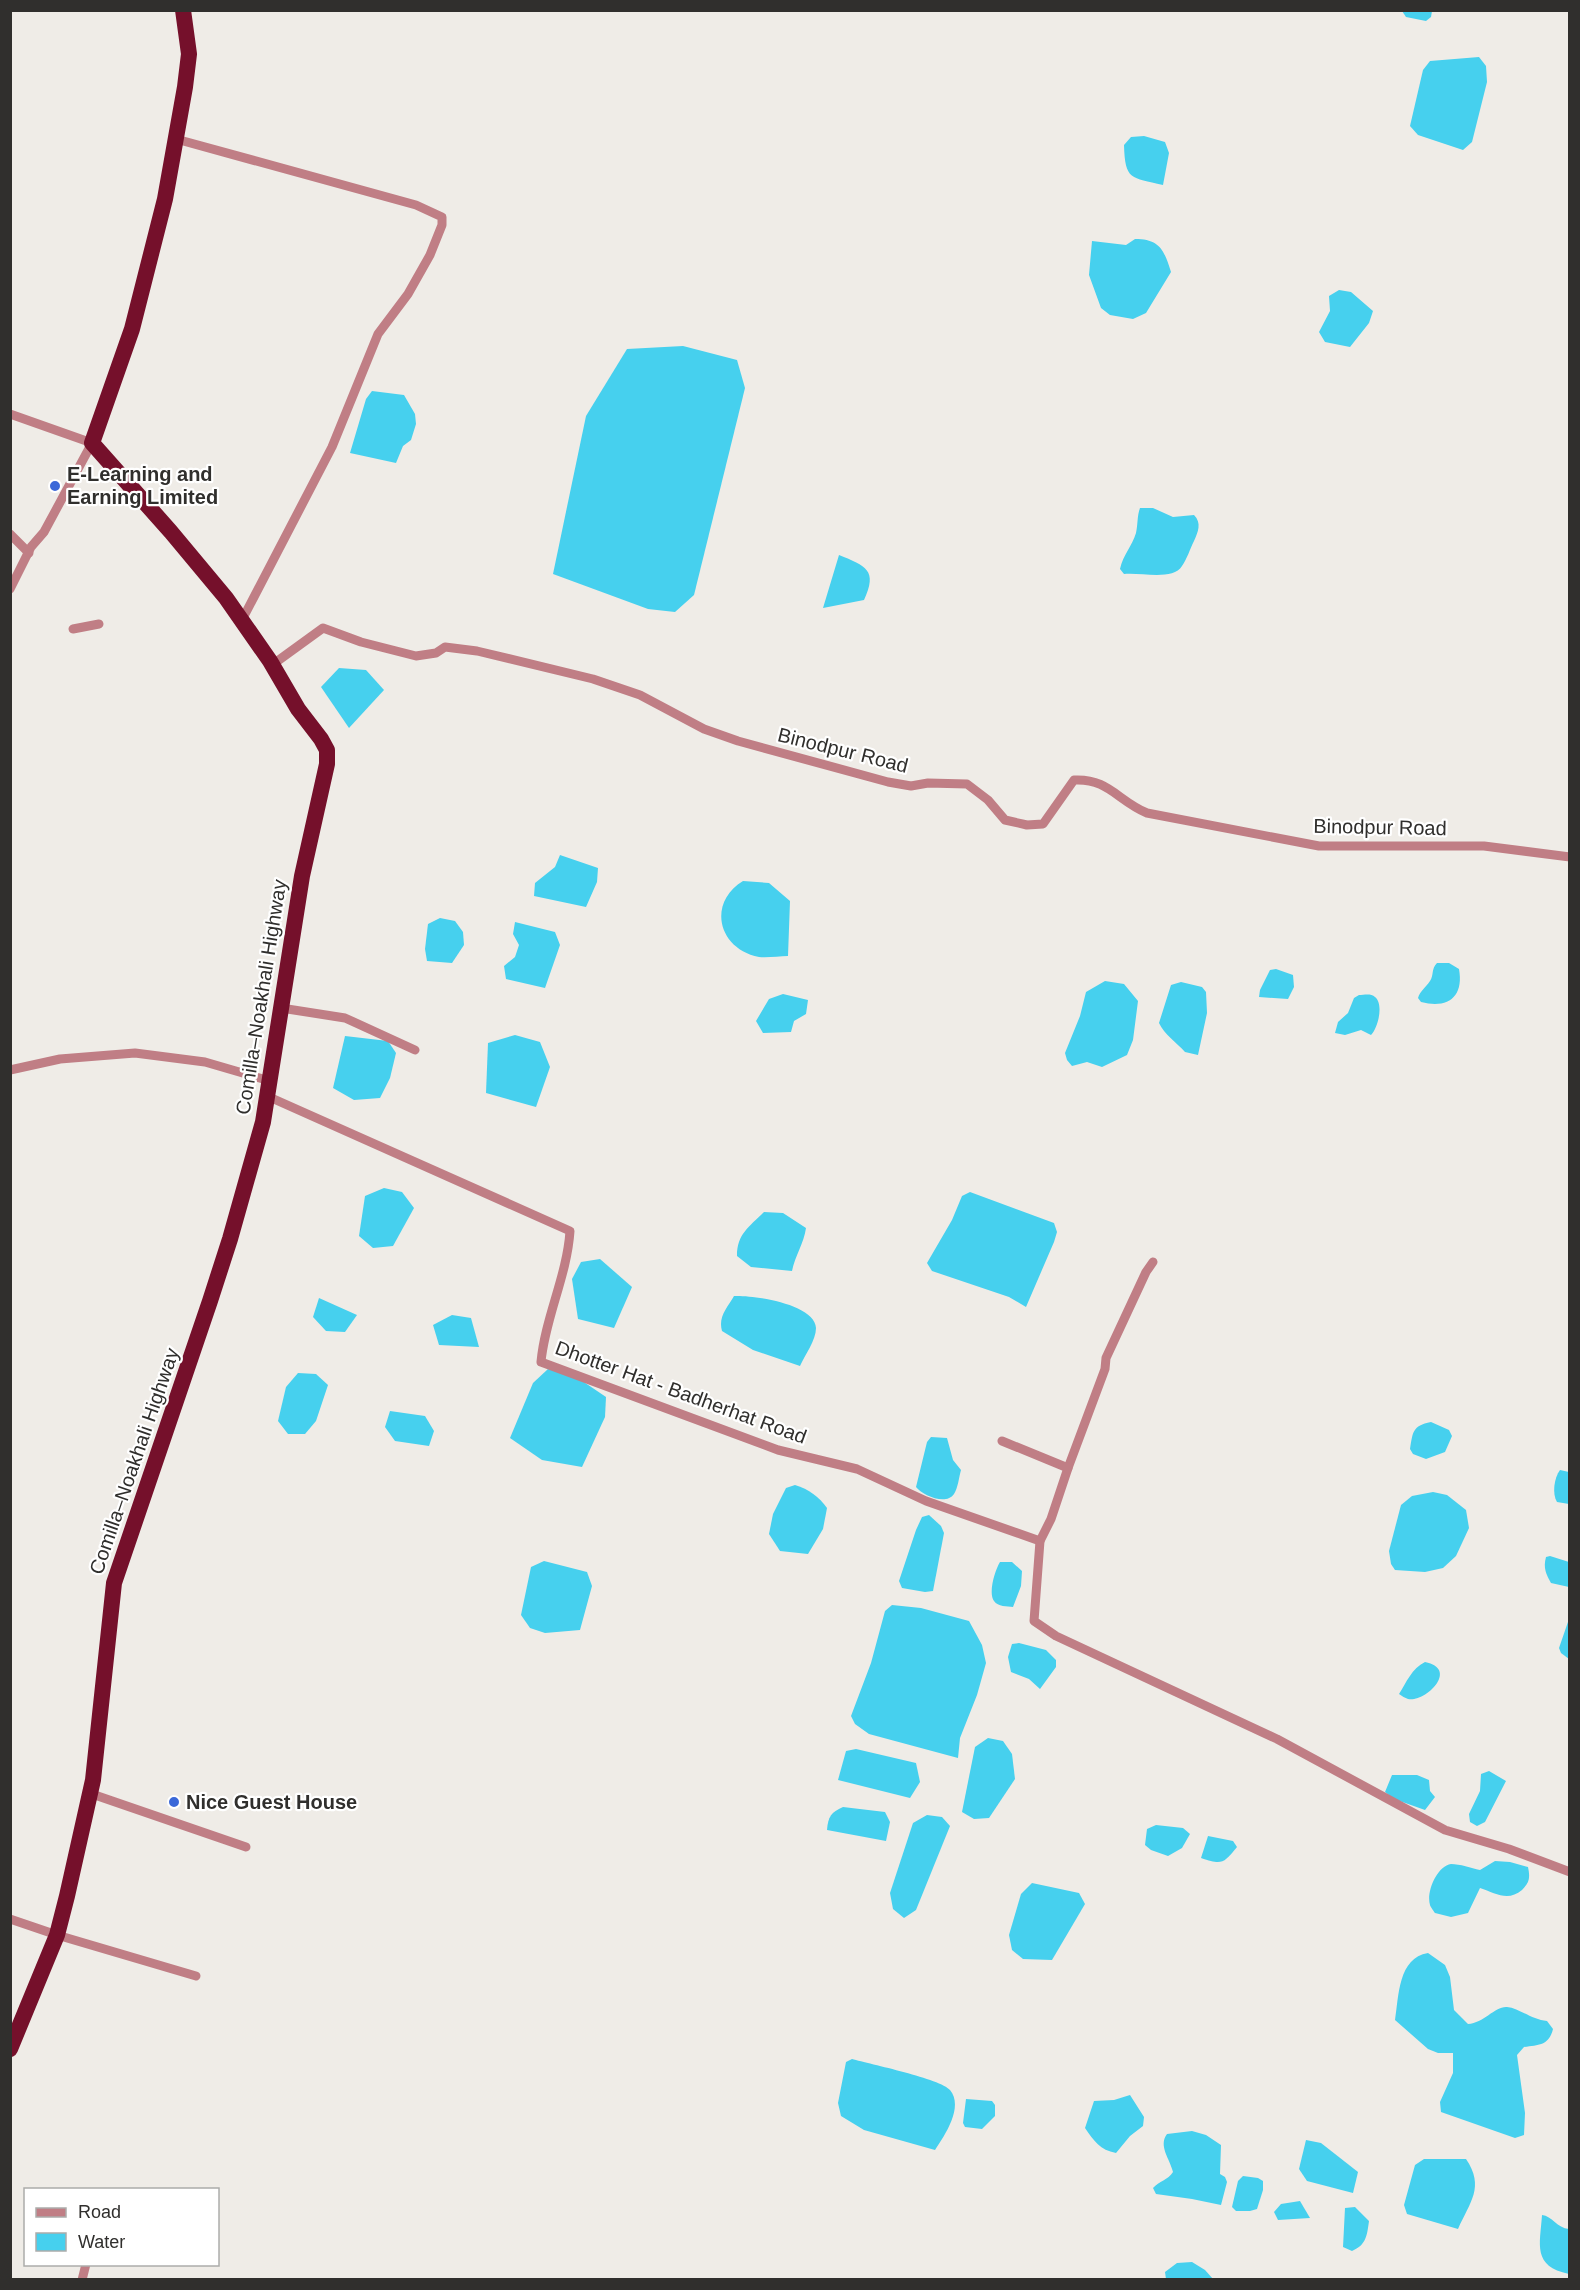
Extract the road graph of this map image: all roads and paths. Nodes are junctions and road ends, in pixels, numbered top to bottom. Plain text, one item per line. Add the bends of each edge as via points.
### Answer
1 (183, 10) edge
2 (176, 139) junction
3 (10, 414) edge
4 (92, 443) junction
5 (10, 534) edge
6 (30, 550) junction
7 (10, 589) edge
8 (242, 620) junction
9 (99, 624) dead end
10 (73, 629) dead end
11 (272, 665) junction
12 (1569, 857) edge
13 (281, 1008) junction
14 (415, 1050) dead end
15 (10, 1070) edge
16 (268, 1089) junction
17 (1153, 1262) dead end
18 (1002, 1442) dead end
19 (1068, 1468) junction
20 (1040, 1541) junction
21 (89, 1793) junction
22 (246, 1847) dead end
23 (1569, 1872) edge
24 (10, 1919) edge
25 (57, 1935) junction
26 (196, 1976) dead end
27 (10, 2049) edge

1 - 2 highway via 189,54
2 - 4 highway via 132,329
2 - 8 street via 416,206 442,217 430,255 408,294 378,334 332,447
3 - 4 street
4 - 6 street via 44,532
4 - 8 highway, Comilla–Noakhali Highway
5 - 6 street
6 - 7 street
8 - 11 highway, Comilla–Noakhali Highway
9 - 10 street
11 - 12 street, Binodpur Road via 323,628 416,657 445,647 477,651 593,678 640,695 704,729 738,741 911,786 967,784 1005,820 1027,825 1043,824 1074,780 1085,780 1102,783 1134,808 1147,813 1318,846 1484,846
11 - 13 highway, Comilla–Noakhali Highway via 327,750
13 - 14 street via 345,1018
13 - 16 highway, Comilla–Noakhali Highway
15 - 16 street via 60,1059 135,1053 205,1062
16 - 20 street, Dhotter Hat - Badherhat Road via 570,1231 541,1362 778,1450 857,1469 926,1501
16 - 21 highway, Comilla–Noakhali Highway via 230,1239 114,1583
17 - 19 street via 1106,1358
18 - 19 street
19 - 20 street
20 - 23 street via 1034,1621 1056,1636 1277,1739 1445,1830
21 - 22 street
21 - 25 highway, Comilla–Noakhali Highway
24 - 25 street
25 - 26 street
25 - 27 highway, Comilla–Noakhali Highway

